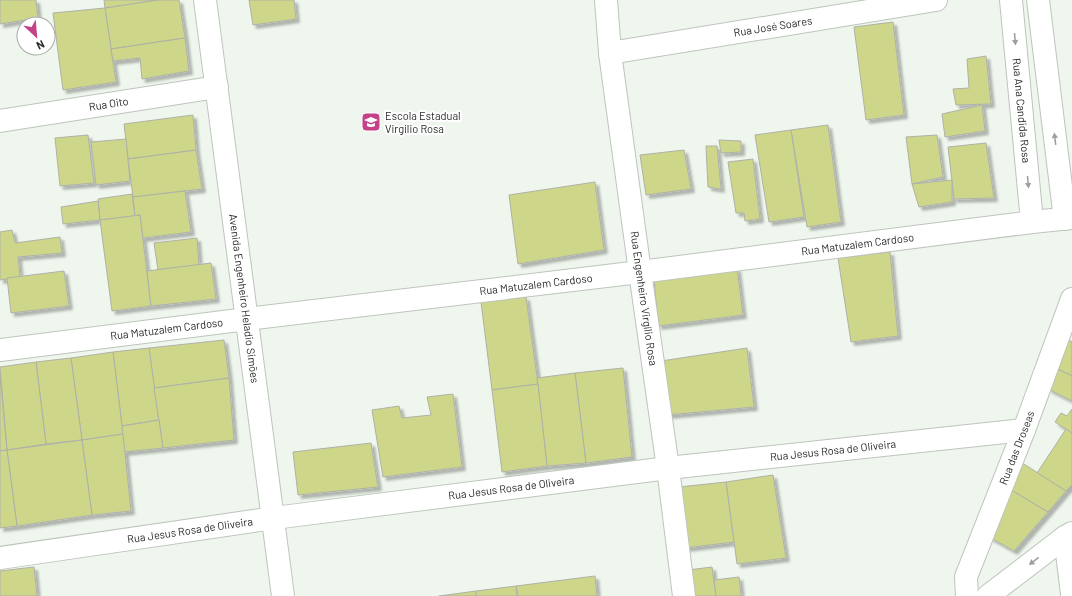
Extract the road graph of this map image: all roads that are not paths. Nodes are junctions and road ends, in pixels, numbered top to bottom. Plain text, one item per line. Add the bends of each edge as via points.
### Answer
1 (205, 0) edge
2 (606, 0) edge
3 (936, 0) edge
4 (1011, 0) edge
5 (1038, 0) edge
6 (610, 53) junction
7 (217, 87) junction
8 (0, 120) edge
9 (1068, 219) edge
10 (1032, 222) junction
11 (640, 272) junction
12 (1072, 299) edge
13 (247, 319) junction
14 (0, 350) edge
15 (1024, 430) junction
16 (668, 468) junction
17 (274, 518) junction
18 (1068, 535) edge
19 (0, 558) edge
20 (1072, 590) edge
21 (1072, 594) edge
22 (283, 596) edge
23 (684, 596) edge
24 (967, 596) edge
25 (988, 596) edge
26 (1067, 596) edge

1 - 7 street, Avenida Engenheiro Heladio Simões
2 - 6 street, Rua Engenheiro Virgílio Rosa
3 - 6 street, Rua José Soares
4 -> 10 street, Rua Ana Candida Rosa
9 -> 5 street
6 - 11 street, Rua Engenheiro Virgílio Rosa
7 - 8 street, Rua Oito
7 - 13 street, Avenida Engenheiro Heladio Simões
9 - 10 street, Rua Matuzalem Cardoso
10 - 11 street, Rua Matuzalem Cardoso
11 - 13 street, Rua Matuzalem Cardoso
11 - 16 street, Rua Engenheiro Virgílio Rosa
12 - 15 street, Rua das Droseas
13 - 14 street, Rua Matuzalem Cardoso
13 - 17 street, Avenida Engenheiro Heladio Simões
15 - 16 street, Rua Jesus Rosa de Oliveira
15 - 24 street, Rua das Droseas via 966,577
16 - 17 street, Rua Jesus Rosa de Oliveira
16 - 23 street, Rua Engenheiro Virgílio Rosa
17 - 19 street, Rua Jesus Rosa de Oliveira
17 - 22 street, Avenida Engenheiro Heladio Simões
18 - 20 street
18 -> 25 street
20 - 21 street
20 - 26 street

